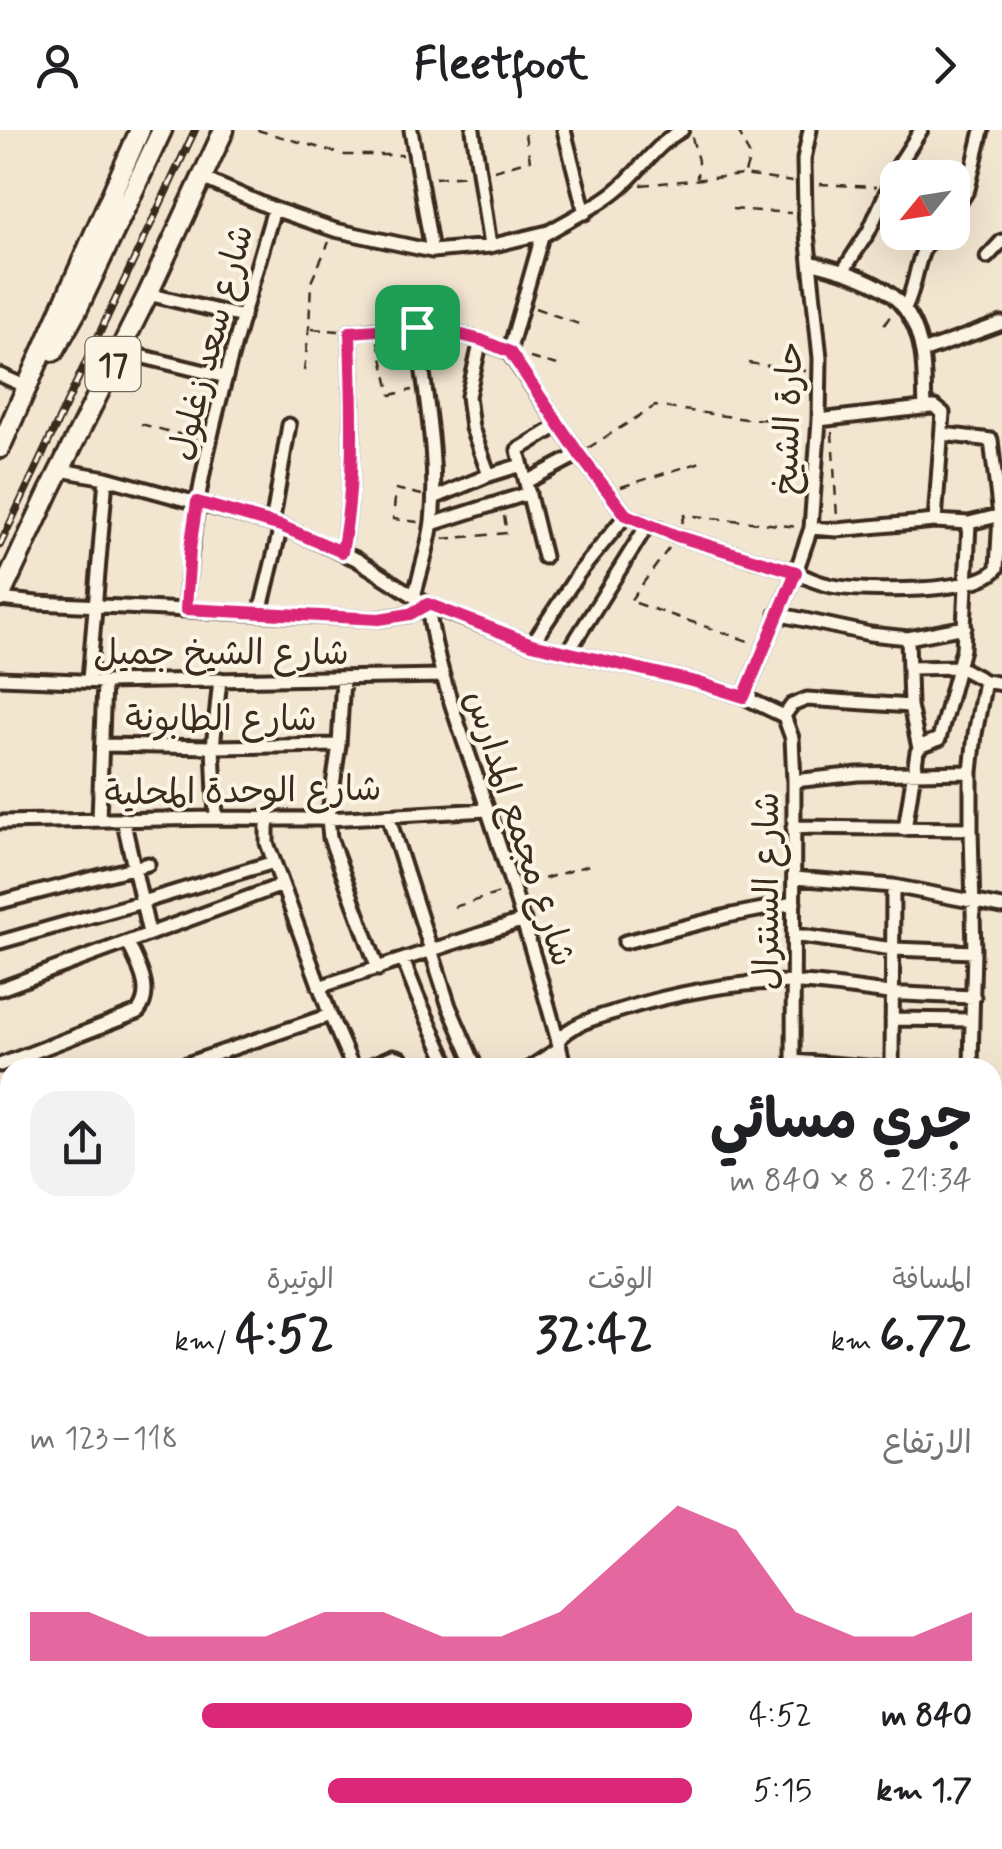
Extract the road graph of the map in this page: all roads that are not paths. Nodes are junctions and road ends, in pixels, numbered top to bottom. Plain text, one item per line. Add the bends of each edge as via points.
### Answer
1 (140, 130) edge
2 (162, 130) edge
3 (224, 130) edge
4 (410, 130) edge
5 (473, 130) edge
6 (564, 130) edge
7 (682, 130) edge
8 (810, 130) edge
9 (921, 130) edge
10 (982, 130) edge
11 (202, 178) junction
12 (970, 181) edge
13 (274, 208) junction
14 (585, 213) junction
15 (548, 232) junction
16 (1002, 241) edge
17 (490, 246) junction
18 (922, 250) edge
19 (432, 251) junction
20 (988, 257) dead end
21 (810, 262) junction
22 (843, 271) junction
23 (148, 294) junction
24 (905, 308) junction
25 (243, 316) junction
26 (1002, 323) edge
27 (417, 327) junction
28 (481, 340) junction
29 (120, 351) junction
30 (510, 352) junction
31 (922, 352) junction
32 (0, 376) edge
33 (226, 377) junction
34 (26, 386) junction
35 (925, 408) junction
36 (6, 418) edge
37 (826, 419) junction
38 (559, 424) junction
39 (289, 425) dead end
40 (943, 434) junction
41 (0, 448) edge
42 (579, 454) junction
43 (521, 465) junction
44 (60, 470) junction
45 (489, 475) junction
46 (106, 478) junction
47 (528, 488) junction
48 (434, 498) junction
49 (197, 502) junction
50 (626, 515) junction
51 (1001, 516) edge
52 (935, 521) junction
53 (969, 523) junction
54 (432, 524) junction
55 (648, 524) junction
56 (276, 525) junction
57 (811, 528) junction
58 (342, 552) junction
59 (544, 556) dead end
60 (1000, 557) edge
61 (796, 572) junction
62 (967, 584) junction
63 (414, 597) junction
64 (0, 598) edge
65 (428, 604) junction
66 (95, 606) junction
67 (186, 609) junction
68 (260, 613) junction
69 (777, 614) junction
70 (965, 627) junction
71 (908, 638) junction
72 (532, 644) junction
73 (568, 652) junction
74 (959, 666) junction
75 (910, 668) junction
76 (443, 676) junction
77 (0, 678) edge
78 (220, 679) junction
79 (342, 679) junction
80 (89, 680) junction
81 (985, 681) junction
82 (104, 682) junction
83 (1001, 682) edge
84 (744, 697) junction
85 (910, 706) junction
86 (784, 716) junction
87 (104, 745) junction
88 (339, 745) junction
89 (213, 747) junction
90 (918, 748) junction
91 (914, 772) junction
92 (971, 772) junction
93 (794, 781) junction
94 (487, 810) junction
95 (388, 816) junction
96 (123, 818) junction
97 (216, 818) junction
98 (270, 818) junction
99 (328, 818) junction
100 (99, 820) junction
101 (0, 822) edge
102 (793, 828) junction
103 (905, 829) junction
104 (971, 829) junction
105 (274, 862) junction
106 (148, 864) dead end
107 (134, 868) junction
108 (794, 878) junction
109 (282, 885) junction
110 (893, 886) junction
111 (0, 902) edge
112 (142, 902) junction
113 (794, 903) junction
114 (974, 903) junction
115 (1002, 907) edge
116 (524, 920) junction
117 (149, 933) junction
118 (794, 935) junction
119 (0, 942) edge
120 (128, 942) junction
121 (624, 942) dead end
122 (893, 949) junction
123 (431, 951) junction
124 (974, 952) junction
125 (404, 960) junction
126 (378, 969) junction
127 (794, 982) junction
128 (319, 987) junction
129 (0, 990) edge
130 (892, 993) junction
131 (974, 998) junction
132 (330, 1015) junction
133 (892, 1020) junction
134 (972, 1020) junction
135 (559, 1045) junction
136 (25, 1058) edge
137 (204, 1058) edge
138 (346, 1058) edge
139 (445, 1058) edge
140 (472, 1058) edge
141 (543, 1058) edge
142 (562, 1058) edge
143 (793, 1058) edge
144 (892, 1058) edge
145 (971, 1058) edge

1 - 34 highway, 17
2 - 34 highway via 71,321
3 - 11 highway, 17
4 - 19 street
5 - 17 street
6 - 14 street
7 - 14 street
8 - 21 street, حارة الشيخ via 804,158
9 - 22 street
10 - 12 street
11 - 13 street
11 - 23 highway, 17
13 - 19 street via 335,230
13 - 25 street, شارع سعد زغلول
14 - 15 street
15 - 17 street
15 - 30 street via 540,240
16 - 20 street
17 - 19 street
18 - 24 street
21 - 22 street
21 - 37 street, حارة الشيخ
22 - 24 street via 881,287
23 - 25 street
23 - 29 highway, 17
24 - 31 street
25 - 33 street, شارع سعد زغلول
26 - 31 street
27 - 28 street
27 - 48 street
27 - 58 street via 350,332 351,477
28 - 30 street
28 - 45 street via 468,396
29 - 33 street
29 - 44 highway, 17
30 - 38 street
31 - 35 street
32 - 34 street
33 - 49 street, شارع سعد زغلول
34 - 36 highway, 17
35 - 37 street
35 - 40 street via 943,413
36 - 41 highway, 17
37 - 57 street, حارة الشيخ
38 - 42 street
38 - 43 street via 519,448
39 - 56 street
40 - 51 street via 991,440
40 - 52 street
42 - 47 street
42 - 50 street
43 - 45 street
43 - 47 street
44 - 46 street
44 - 64 highway, 17
45 - 48 street
46 - 49 street
46 - 66 street
47 - 54 street
47 - 59 street
48 - 54 street
49 - 56 street
49 - 67 street, شارع سعد زغلول
50 - 55 street
50 - 72 street
51 - 53 street
51 - 60 street
52 - 53 street
52 - 57 street
53 - 62 street
54 - 63 street
55 - 61 street
55 - 73 street
56 - 58 street
56 - 68 street
57 - 61 street, حارة الشيخ
58 - 63 street
60 - 62 street via 993,575
61 - 62 street via 852,588
61 - 69 street, حارة الشيخ
62 - 70 street
63 - 65 street
64 - 66 street
65 - 68 street via 379,619
65 - 72 street
65 - 76 street, شارع مجمع المدارس
66 - 67 street
66 - 80 street
67 - 68 street
69 - 71 street
69 - 84 street, حارة الشيخ
70 - 71 street
70 - 74 street
71 - 75 street
72 - 73 street
73 - 84 street
74 - 75 street
74 - 81 street
74 - 90 street via 939,740
75 - 85 street
76 - 79 street, شارع الشيخ جميل
76 - 94 street, شارع مجمع المدارس
77 - 80 street, شارع الشيخ جميل
78 - 79 street, شارع الشيخ جميل
78 - 82 street, شارع الشيخ جميل
78 - 89 street
79 - 88 street
80 - 82 street, شارع الشيخ جميل
81 - 83 street
81 - 92 street
82 - 87 street
84 - 86 street
85 - 86 street via 807,699
85 - 90 street
86 - 93 street, شارع السنترال
87 - 89 street, شارع الطابونة
87 - 100 street
88 - 89 street, شارع الطابونة
88 - 99 street
89 - 97 street
90 - 91 street
91 - 92 street
91 - 93 street
91 - 103 street
92 - 104 street
93 - 102 street, شارع السنترال
94 - 95 street, شارع الوحدة المحلية
94 - 116 street, شارع مجمع المدارس
95 - 99 street, شارع الوحدة المحلية
95 - 123 street
96 - 97 street, شارع الوحدة المحلية
96 - 100 street, شارع الوحدة المحلية
96 - 107 street
97 - 98 street, شارع الوحدة المحلية
98 - 99 street, شارع الوحدة المحلية
98 - 105 street via 267,842
99 - 126 street
100 - 101 street, شارع الوحدة المحلية
102 - 103 street
102 - 108 street, شارع السنترال
103 - 104 street
104 - 114 street
105 - 109 street
105 - 112 street
106 - 107 street
107 - 111 street
107 - 112 street
108 - 110 street
108 - 113 street, شارع السنترال
109 - 117 street
109 - 128 street
110 - 114 street
110 - 122 street
112 - 117 street
112 - 119 street
113 - 118 street, شارع السنترال
113 - 121 street
114 - 115 street
114 - 124 street
116 - 123 street
116 - 135 street, شارع مجمع المدارس
117 - 120 street
118 - 122 street
118 - 127 street, شارع السنترال
120 - 129 street
120 - 136 street via 146,990 138,1012
122 - 124 street
122 - 130 street
123 - 125 street
123 - 140 street
124 - 131 street
125 - 126 street
125 - 139 street
126 - 128 street
127 - 130 street
127 - 135 street via 660,998 588,1021 564,1034
127 - 143 street, شارع السنترال
128 - 132 street
130 - 131 street
130 - 133 street
131 - 134 street
132 - 137 street
132 - 138 street
133 - 134 street
133 - 144 street
134 - 145 street
135 - 141 street
135 - 142 street, شارع مجمع المدارس

